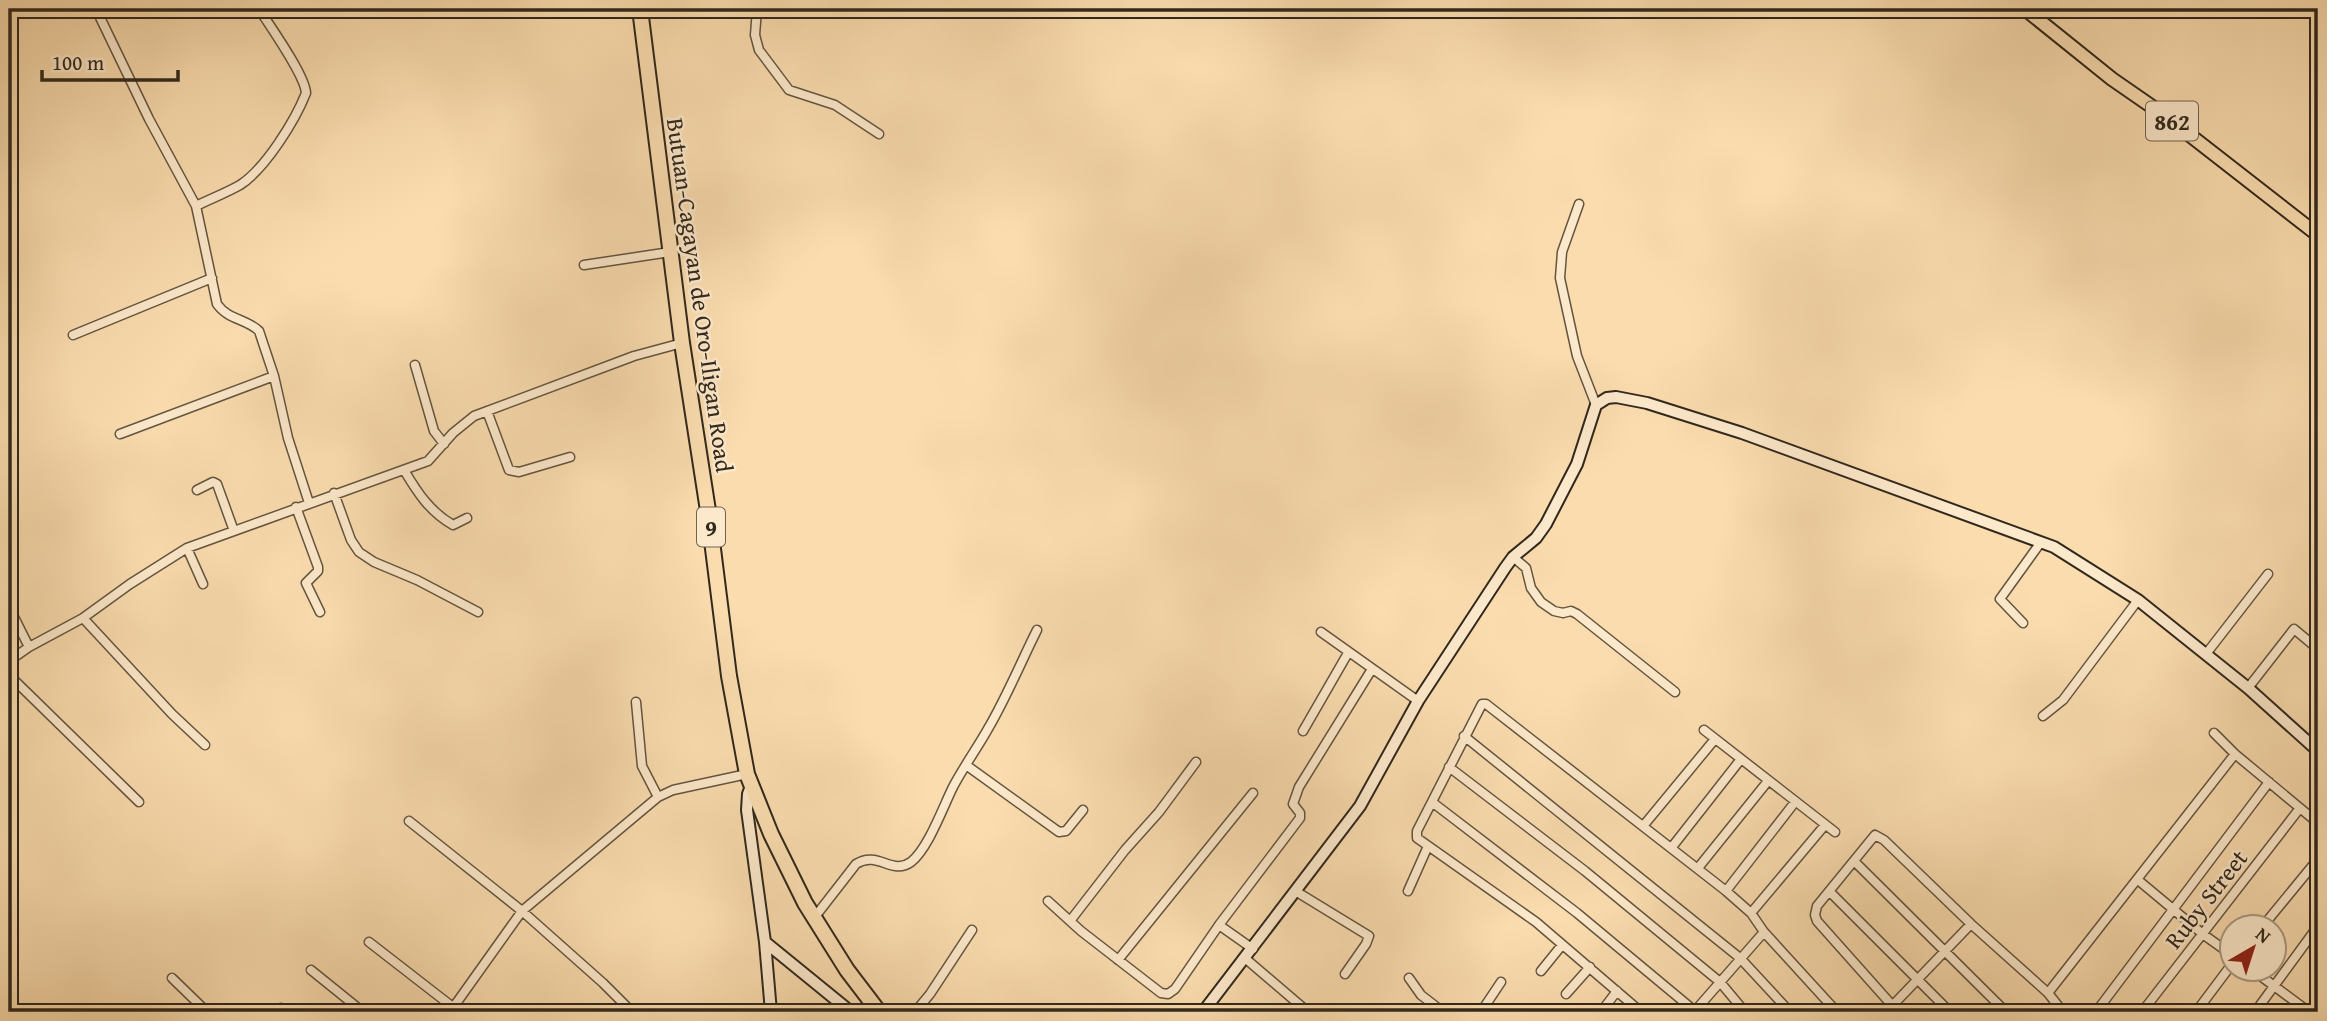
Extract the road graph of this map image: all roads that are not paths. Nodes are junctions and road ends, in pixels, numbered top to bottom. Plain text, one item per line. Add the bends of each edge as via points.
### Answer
1 (14, 9) edge
2 (96, 9) edge
3 (259, 9) edge
4 (757, 9) edge
5 (2025, 9) edge
6 (643, 10) edge
7 (9, 17) edge
8 (879, 134) dead end
9 (1579, 204) dead end
10 (196, 206) junction
11 (2318, 236) edge
12 (670, 251) junction
13 (584, 265) dead end
14 (212, 278) junction
15 (73, 335) dead end
16 (682, 343) junction
17 (415, 365) dead end
18 (274, 376) junction
19 (1596, 405) junction
20 (487, 411) junction
21 (120, 434) dead end
22 (444, 443) junction
23 (570, 457) dead end
24 (404, 470) junction
25 (197, 490) dead end
26 (334, 493) junction
27 (309, 503) junction
28 (296, 507) junction
29 (467, 518) dead end
30 (234, 531) junction
31 (2042, 542) junction
32 (187, 548) junction
33 (1513, 557) junction
34 (2268, 574) dead end
35 (203, 584) dead end
36 (2138, 600) junction
37 (9, 607) edge
38 (320, 612) dead end
39 (478, 612) dead end
40 (83, 618) junction
41 (2023, 623) dead end
42 (1037, 630) dead end
43 (1321, 632) dead end
44 (29, 647) junction
45 (2318, 649) edge
46 (1348, 653) junction
47 (2206, 654) junction
48 (9, 661) edge
49 (1372, 670) junction
50 (9, 675) edge
51 (2248, 688) junction
52 (1675, 692) dead end
53 (1418, 701) junction
54 (636, 702) dead end
55 (2043, 716) dead end
56 (1704, 730) dead end
57 (1303, 731) dead end
58 (2214, 733) dead end
59 (1464, 736) junction
60 (1715, 739) junction
61 (205, 745) dead end
62 (2318, 751) edge
63 (2235, 754) junction
64 (1741, 759) junction
65 (1196, 761) dead end
66 (966, 765) junction
67 (1449, 767) junction
68 (749, 780) junction
69 (1768, 781) junction
70 (2269, 782) junction
71 (1253, 793) dead end
72 (658, 797) junction
73 (139, 802) dead end
74 (1432, 802) junction
75 (1795, 802) junction
76 (2300, 808) junction
77 (1083, 810) dead end
78 (409, 821) dead end
79 (2318, 823) edge
80 (1644, 825) junction
81 (1825, 825) junction
82 (1835, 832) dead end
83 (1428, 846) junction
84 (1672, 847) junction
85 (2318, 859) edge
86 (1854, 862) junction
87 (1698, 868) junction
88 (2138, 880) junction
89 (1408, 891) dead end
90 (1726, 891) junction
91 (1297, 892) junction
92 (1830, 892) junction
93 (1048, 901) dead end
94 (522, 911) junction
95 (2174, 911) junction
96 (2274, 912) edge
97 (1751, 913) junction
98 (814, 918) junction
99 (1070, 921) junction
100 (1971, 924) junction
101 (1219, 925) junction
102 (2318, 926) edge
103 (972, 930) dead end
104 (1764, 932) junction
105 (2204, 935) junction
106 (369, 942) dead end
107 (765, 942) junction
108 (1562, 945) junction
109 (2218, 945) edge
110 (1253, 949) junction
111 (1945, 952) junction
112 (1740, 958) junction
113 (1246, 959) junction
114 (1118, 960) junction
115 (1590, 967) junction
116 (311, 970) dead end
117 (1541, 971) dead end
118 (1345, 974) dead end
119 (172, 978) dead end
120 (1409, 978) dead end
121 (1918, 981) junction
122 (1501, 982) dead end
123 (1720, 982) junction
124 (2218, 982) edge
125 (2267, 982) edge
126 (2273, 987) junction
127 (1618, 990) junction
128 (2048, 993) junction
129 (1566, 994) dead end
130 (2055, 1004) junction
131 (1895, 1009) edge
132 (452, 1010) edge
133 (628, 1011) edge
134 (207, 1012) edge
135 (273, 1012) edge
136 (290, 1012) edge
137 (363, 1012) edge
138 (771, 1012) edge
139 (851, 1012) edge
140 (879, 1012) edge
141 (915, 1012) edge
142 (1205, 1012) edge
143 (1308, 1012) edge
144 (1443, 1012) edge
145 (1481, 1012) edge
146 (1601, 1012) edge
147 (1642, 1012) edge
148 (1695, 1012) edge
149 (1745, 1012) edge
150 (1790, 1012) edge
151 (1837, 1012) edge
152 (1950, 1012) edge
153 (2006, 1012) edge
154 (2049, 1012) edge
155 (2063, 1012) edge
156 (2096, 1012) edge
157 (2142, 1012) edge
158 (2196, 1012) edge
159 (2255, 1012) edge
160 (2309, 1012) edge

1 - 7 street
2 - 10 street
3 - 10 street via 306,93 255,173
4 - 8 street via 759,50 789,90 835,105
5 - 11 main road, 862
6 - 12 highway, Butuan-Cagayan de Oro-Iligan Road / 9
9 - 19 street via 1562,251 1560,278 1577,356
10 - 14 street
12 - 13 street
12 - 16 highway, Butuan-Cagayan de Oro-Iligan Road / 9
14 - 15 street
14 - 18 street via 222,311 259,331
16 - 20 street via 634,356
16 - 68 highway, Butuan-Cagayan de Oro-Iligan Road / 9 via 729,676
17 - 22 street via 434,431
18 - 21 street
18 - 27 street
19 - 31 street via 1616,397 1647,403
19 - 33 street via 1580,458 1546,524
20 - 22 street via 464,422
20 - 23 street via 509,470 519,472
22 - 24 street via 428,461
24 - 26 street
24 - 29 street via 438,516 453,525
25 - 30 street via 217,484
26 - 27 street
26 - 39 street via 359,552
27 - 28 street
28 - 30 street
28 - 38 street via 318,567 306,583
30 - 32 street
31 - 36 street
31 - 41 street via 2000,599
32 - 35 street
32 - 40 street
33 - 52 street via 1526,568 1541,603 1554,611 1577,614
33 - 53 street
34 - 47 street
36 - 47 street
36 - 55 street via 2063,700
37 - 44 street
40 - 44 street
40 - 61 street
42 - 66 street
43 - 46 street
44 - 48 street
45 - 51 street via 2294,629
46 - 49 street
46 - 57 street
47 - 51 street
49 - 53 street
49 - 101 street via 1299,787 1293,804 1300,818
50 - 73 street
51 - 62 street
53 - 91 street via 1360,806
54 - 72 street via 642,766
56 - 60 street
58 - 63 street
59 - 67 street
59 - 80 street via 1480,706 1486,704
59 - 112 street
60 - 64 street
60 - 80 street
63 - 70 street
63 - 88 street
64 - 69 street
64 - 84 street
65 - 99 street
66 - 77 street via 1059,832 1066,831
66 - 98 street via 917,855 909,863 895,866 880,860 856,863
67 - 74 street
67 - 123 street
68 - 72 street via 673,790
68 - 98 highway, Butuan-Cagayan de Oro-Iligan Road / 9 via 782,859
68 - 107 street via 747,810
69 - 75 street
69 - 87 street
70 - 76 street
70 - 95 street
71 - 114 street
72 - 94 street
74 - 83 street via 1416,835
74 - 148 street via 1577,913
75 - 81 street
75 - 90 street
76 - 79 street
76 - 105 street, Ruby Street
78 - 94 street
80 - 84 street
81 - 82 street
81 - 97 street
83 - 89 street
83 - 108 street
84 - 87 street
85 - 96 street
86 - 92 street
86 - 100 street via 1874,835 1880,837
86 - 111 street
87 - 90 street
88 - 95 street
88 - 128 street
90 - 97 street
91 - 110 street
91 - 118 street via 1369,936
92 - 121 street
92 - 131 street via 1815,910 1817,921
93 - 99 street
94 - 132 street
94 - 133 street
95 - 105 street
95 - 156 street
97 - 104 street
98 - 140 highway, Butuan-Cagayan de Oro-Iligan Road / 9
99 - 114 street
100 - 111 street
100 - 128 street
101 - 110 street
101 - 114 street via 1168,994
102 - 126 street
103 - 141 street
104 - 112 street
104 - 151 street
105 - 109 street
105 - 157 street, Ruby Street
106 - 132 street
107 - 138 street
107 - 139 street
108 - 115 street
108 - 117 street
110 - 113 street
111 - 121 street
111 - 153 street
112 - 123 street
112 - 150 street
113 - 142 street
113 - 143 street
115 - 127 street
115 - 129 street
116 - 137 street
119 - 134 street
120 - 144 street
121 - 131 street
121 - 152 street
122 - 145 street
123 - 148 street
123 - 149 street
124 - 158 street
125 - 126 street
126 - 159 street
126 - 160 street
127 - 146 street
127 - 147 street
128 - 130 street
130 - 154 street
130 - 155 street
135 - 136 street via 281,1008

